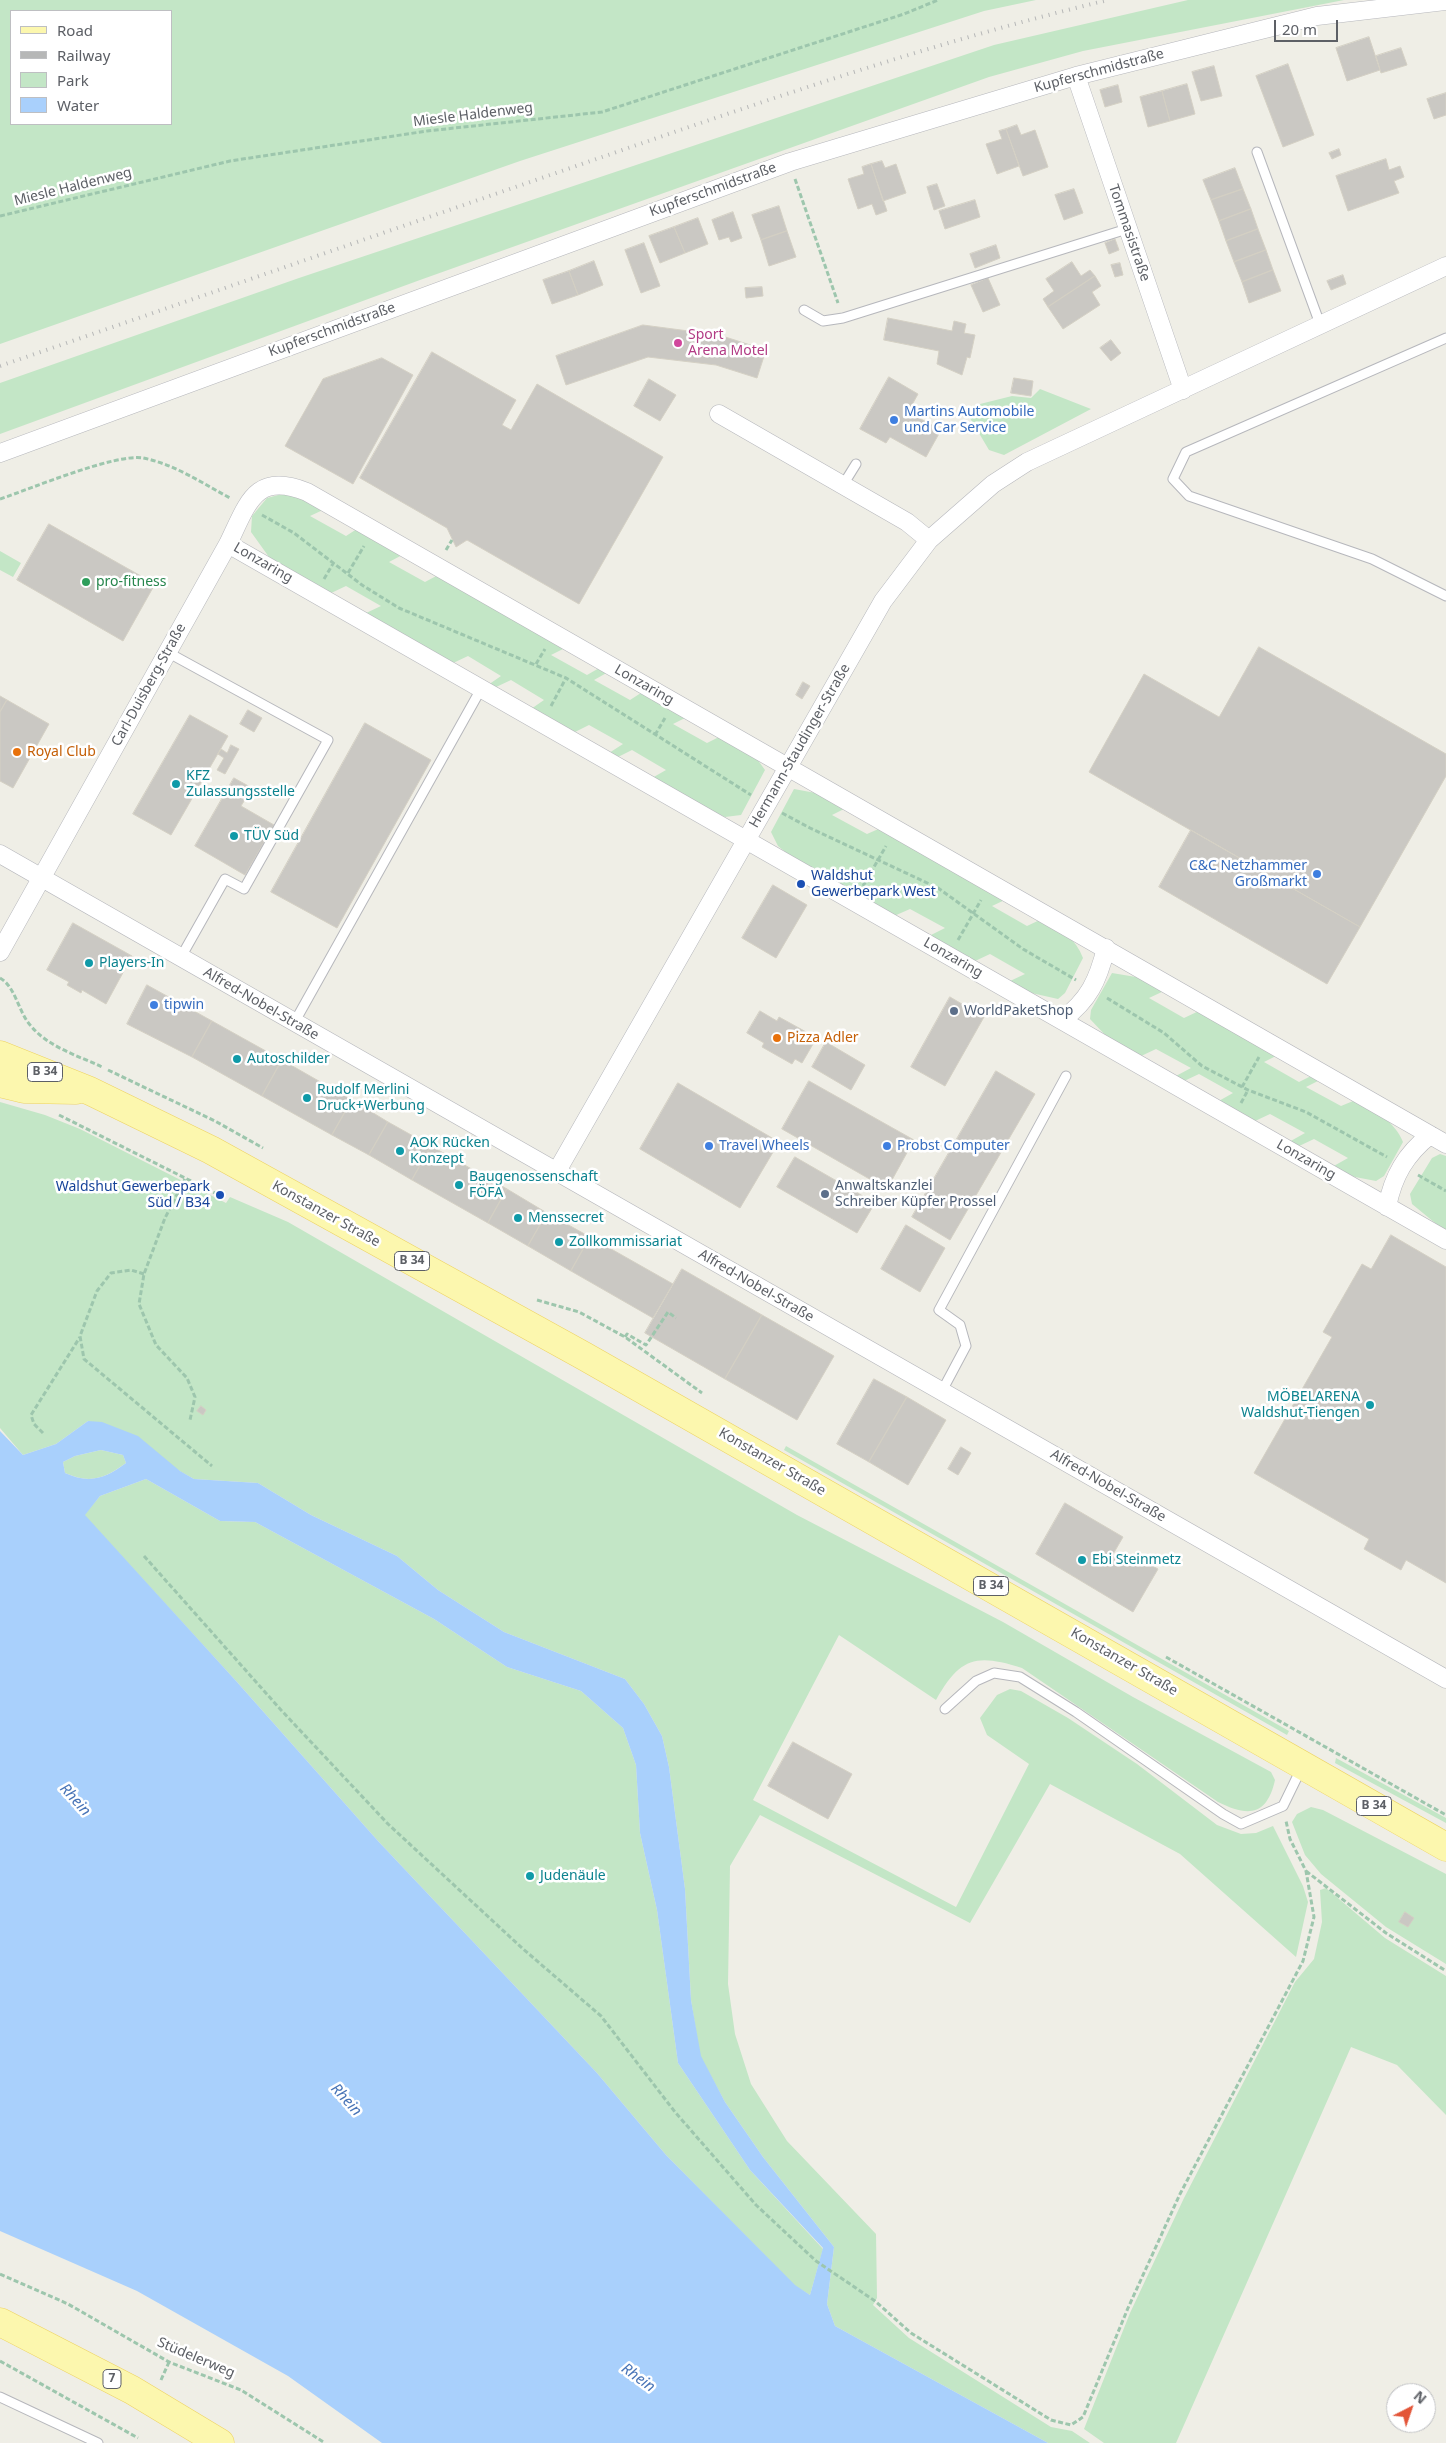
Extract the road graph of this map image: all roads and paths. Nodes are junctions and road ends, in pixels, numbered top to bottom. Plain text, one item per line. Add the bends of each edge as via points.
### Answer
1 (938, 0) edge
2 (1446, 1) edge
3 (1076, 76) junction
4 (1257, 152) dead end
5 (790, 162) junction
6 (0, 216) edge
7 (1127, 229) junction
8 (1446, 266) edge
9 (804, 310) dead end
10 (843, 318) junction
11 (1320, 324) junction
12 (1446, 338) edge
13 (1184, 390) junction
14 (720, 414) dead end
15 (0, 453) edge
16 (856, 464) dead end
17 (844, 485) junction
18 (0, 500) edge
19 (247, 506) junction
20 (373, 529) junction
21 (929, 540) junction
22 (228, 544) junction
23 (348, 573) junction
24 (1446, 596) edge
25 (167, 652) junction
26 (566, 678) junction
27 (482, 689) junction
28 (541, 723) junction
29 (789, 766) junction
30 (767, 804) junction
31 (896, 828) junction
32 (746, 840) junction
33 (0, 854) edge
34 (877, 861) junction
35 (40, 878) junction
36 (991, 882) junction
37 (854, 901) junction
38 (974, 913) junction
39 (1106, 948) junction
40 (0, 952) edge
41 (947, 955) junction
42 (180, 958) junction
43 (1092, 989) junction
44 (1062, 1020) junction
45 (294, 1023) junction
46 (1268, 1041) junction
47 (0, 1055) edge
48 (1066, 1076) dead end
49 (0, 1083) edge
50 (1242, 1087) junction
51 (90, 1091) junction
52 (50, 1112) dead end
53 (1430, 1135) junction
54 (1446, 1144) edge
55 (1401, 1166) junction
56 (557, 1171) junction
57 (185, 1179) junction
58 (1446, 1191) edge
59 (215, 1193) dead end
60 (1388, 1207) junction
61 (1446, 1240) edge
62 (144, 1274) junction
63 (676, 1318) dead end
64 (80, 1336) junction
65 (625, 1337) dead end
66 (942, 1391) junction
67 (190, 1420) dead end
68 (43, 1433) dead end
69 (212, 1466) dead end
70 (144, 1556) dead end
71 (1446, 1679) edge
72 (945, 1709) dead end
73 (1303, 1764) junction
74 (1283, 1806) junction
75 (1446, 1847) edge
76 (1306, 1871) junction
77 (1446, 1971) edge
78 (0, 2274) edge
79 (0, 2322) edge
80 (0, 2361) edge
81 (0, 2397) edge
82 (138, 2438) dead end
83 (98, 2443) edge
84 (220, 2443) edge
85 (325, 2443) edge

1 - 6 path, Miesle Haldenweg via 886,20 602,112 427,131 230,161
2 - 3 street, Kupferschmidstraße via 1317,16
3 - 5 street, Kupferschmidstraße
3 - 7 street, Tommasistraße
4 - 11 lane
5 - 10 path
5 - 15 street, Kupferschmidstraße
7 - 10 lane
7 - 13 street, Tommasistraße
8 - 11 street
9 - 10 lane via 823,321
11 - 13 street
12 - 24 lane via 1186,452 1173,479 1189,496 1372,559
13 - 21 street via 1027,462 993,484
14 - 17 street
16 - 17 lane
17 - 21 street via 907,522
18 - 19 path via 111,461 141,457 167,465
19 - 20 street, Lonzaring via 260,491 273,484 289,485
19 - 22 street, Lonzaring
19 - 23 path via 294,533
20 - 23 path
20 - 29 street, Lonzaring
21 - 29 street, Hermann-Staudinger-Straße via 883,602
22 - 25 street, Carl-Duisberg-Straße
22 - 27 street, Lonzaring
23 - 26 path via 362,585 407,611
25 - 35 street, Carl-Duisberg-Straße
25 - 42 lane via 328,740 244,889 225,879
26 - 28 path
26 - 30 path
27 - 28 street, Lonzaring
27 - 45 lane
28 - 32 street, Lonzaring
29 - 30 street, Hermann-Staudinger-Straße
29 - 31 street, Lonzaring
30 - 32 street, Hermann-Staudinger-Straße
30 - 34 path
31 - 34 path
31 - 36 street, Lonzaring
32 - 37 street, Lonzaring
32 - 56 street, Hermann-Staudinger-Straße
33 - 35 street
34 - 37 path
34 - 38 path via 938,888
35 - 40 street, Carl-Duisberg-Straße
35 - 42 street, Alfred-Nobel-Straße
36 - 38 path
36 - 39 street, Lonzaring
37 - 41 street, Lonzaring
38 - 41 path
38 - 43 path via 1023,949
39 - 43 street
39 - 46 street, Lonzaring
41 - 44 street, Lonzaring
42 - 45 street, Alfred-Nobel-Straße
43 - 44 street via 1079,1008
43 - 50 path via 1144,1020 1202,1066
44 - 60 street, Lonzaring
45 - 56 street, Alfred-Nobel-Straße
46 - 50 path
46 - 53 street, Lonzaring
47 - 51 main road, Konstanzer Straße / B 34
48 - 66 lane via 939,1310 960,1325 966,1346
49 - 51 main road, Konstanzer Straße / B 34 via 24,1089
50 - 55 path via 1306,1112
51 - 73 main road, Konstanzer Straße / B 34 via 211,1150 584,1356
52 - 57 path
53 - 54 street, Lonzaring
53 - 55 street via 1415,1146
55 - 58 path
55 - 60 street via 1391,1188
56 - 66 street, Alfred-Nobel-Straße
57 - 59 path
57 - 62 path via 165,1218
60 - 61 street, Lonzaring
62 - 64 path via 132,1270 111,1273 97,1292
62 - 67 path via 139,1304 156,1345 187,1378 195,1398
63 - 65 path via 668,1312 646,1344 628,1334
64 - 68 path via 31,1415
64 - 69 path via 84,1359
66 - 71 street, Alfred-Nobel-Straße
70 - 76 path via 388,1824 522,1948 602,2016 675,2112 756,2205 816,2261 875,2301 911,2333 1051,2420 1071,2425 1083,2417 1180,2194 1303,1960 1314,1917
72 - 74 lane via 976,1681 994,1673 1020,1677 1241,1824
73 - 74 lane
73 - 75 main road, Konstanzer Straße / B 34
74 - 76 path via 1290,1839
76 - 77 path via 1386,1933
78 - 85 path, Stüdelerweg via 68,2304 170,2362 241,2390
79 - 84 main road, 7 via 132,2390
80 - 82 path
81 - 83 lane

